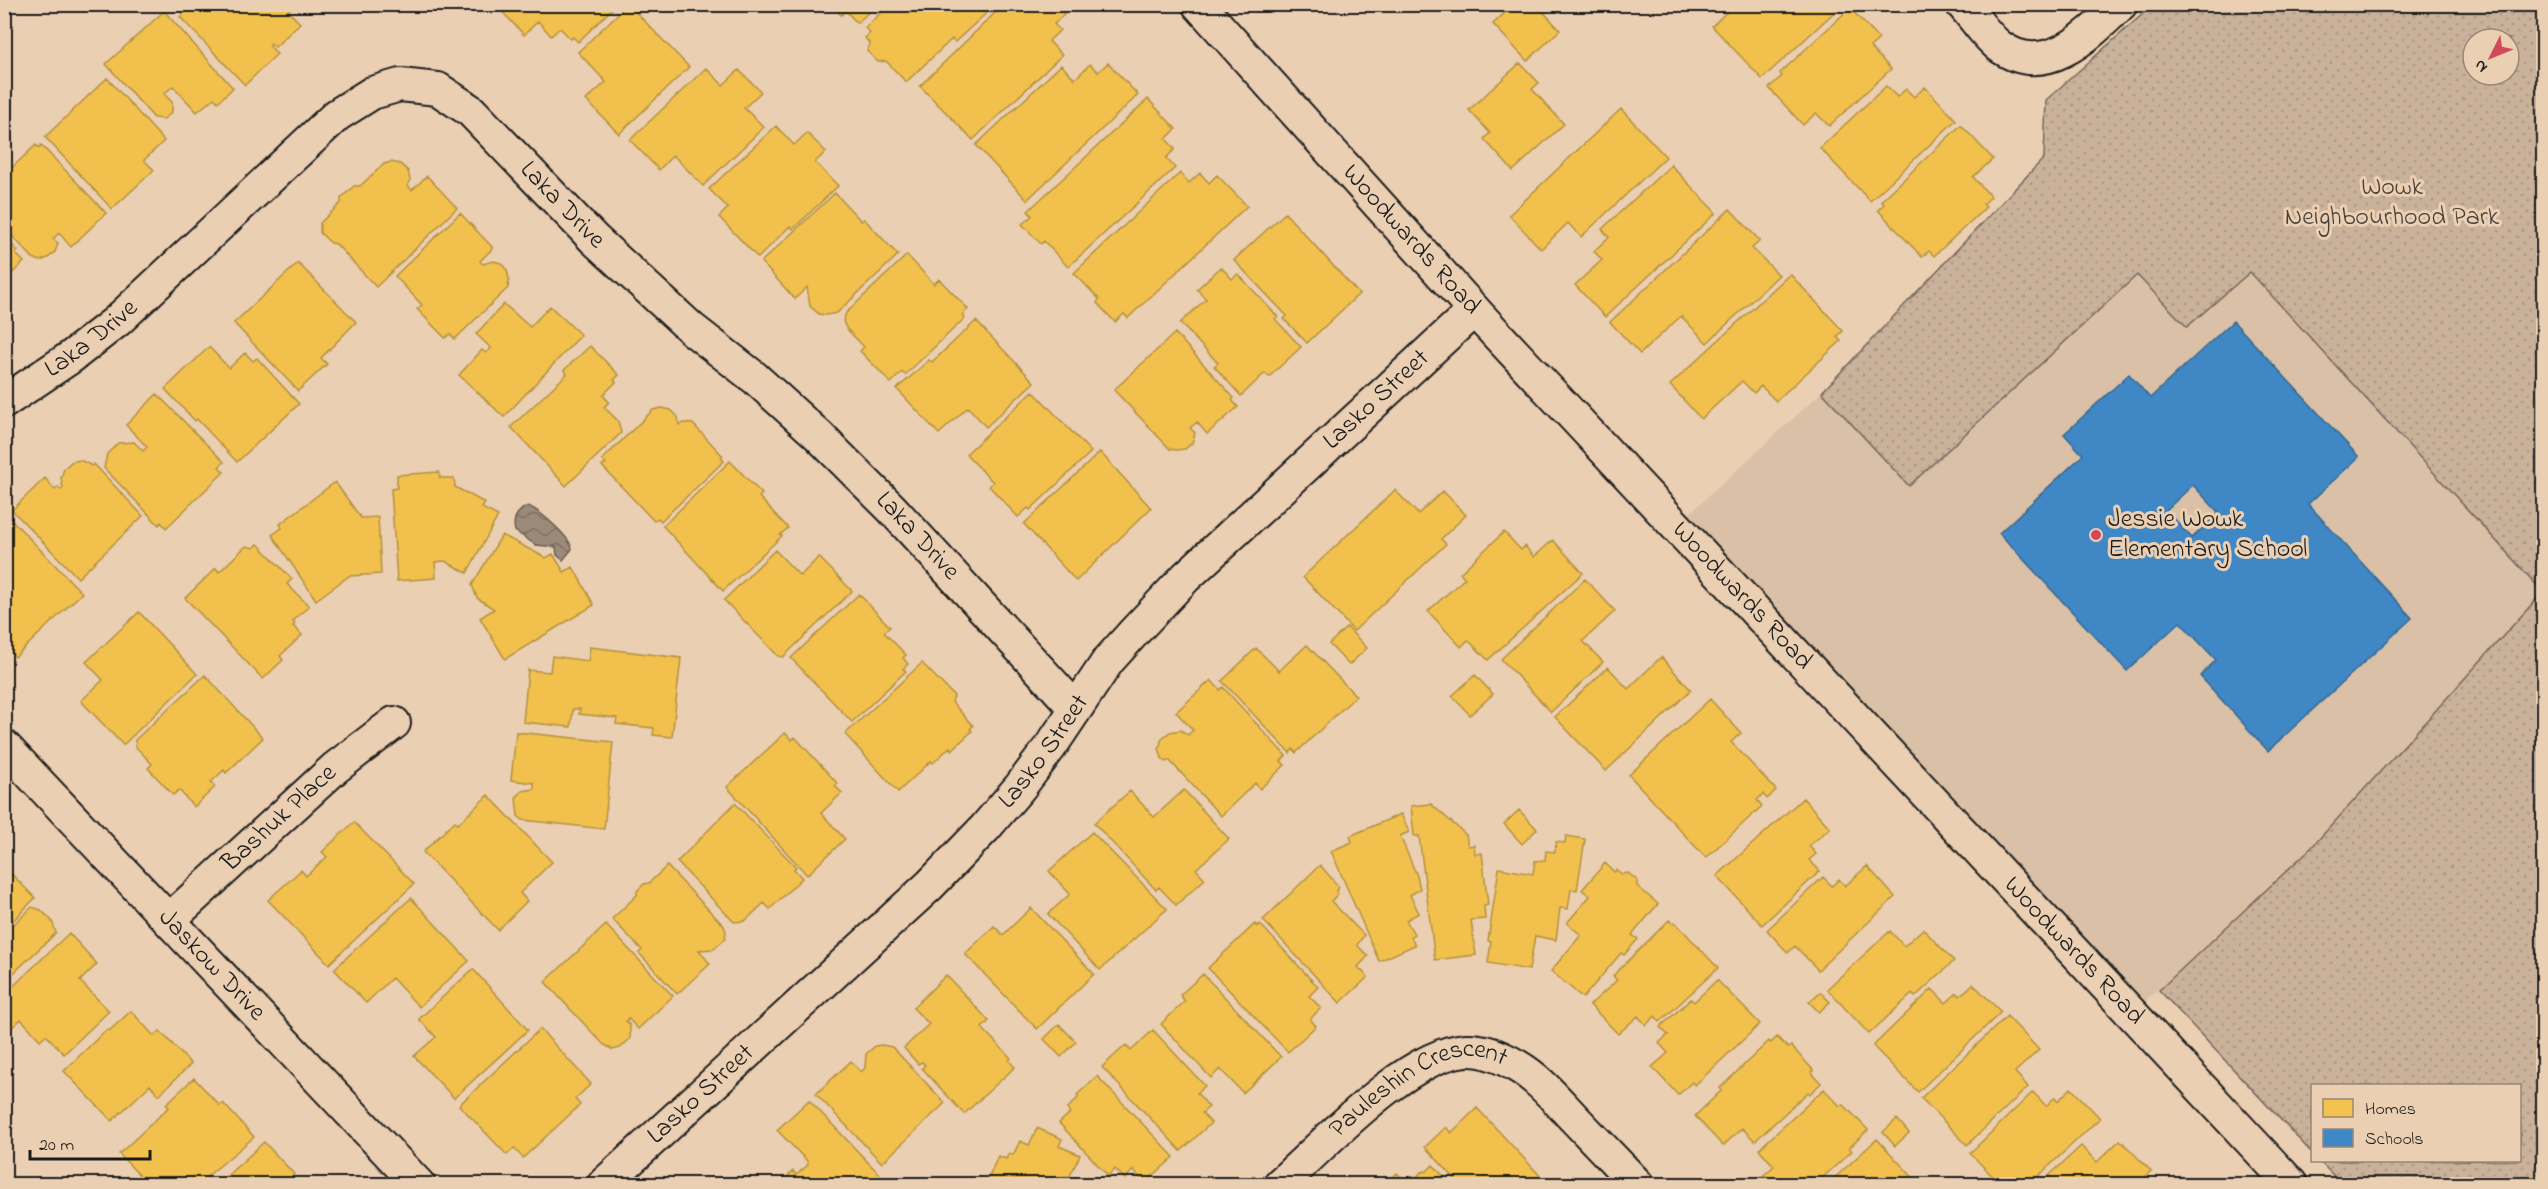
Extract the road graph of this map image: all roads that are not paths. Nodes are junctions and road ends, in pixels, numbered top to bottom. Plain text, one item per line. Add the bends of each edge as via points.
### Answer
1 (1198, 4) edge
2 (1962, 4) edge
3 (2121, 4) edge
4 (1474, 310) junction
5 (4, 402) edge
6 (1075, 708) junction
7 (394, 723) dead end
8 (4, 746) edge
9 (170, 920) junction
10 (418, 1185) edge
11 (604, 1185) edge
12 (1280, 1185) edge
13 (1637, 1185) edge
14 (2291, 1185) edge

1 - 4 street, Woodwards Road
2 - 3 street via 1998,45 2019,57 2054,57 2083,38
4 - 6 street, Lasko Street via 1186,577 1108,661
4 - 14 street, Woodwards Road
5 - 6 street, Laka Drive via 117,321 337,115 372,93 400,85 438,89 471,111 594,239 667,307 819,435
6 - 11 street, Lasko Street via 1020,787 930,885
7 - 9 street, Bashuk Place via 335,768
8 - 9 street, Jaskow Drive
9 - 10 street, Jaskow Drive
12 - 13 street, Pauleshin Crescent via 1408,1072 1439,1056 1467,1050 1491,1053 1532,1077

